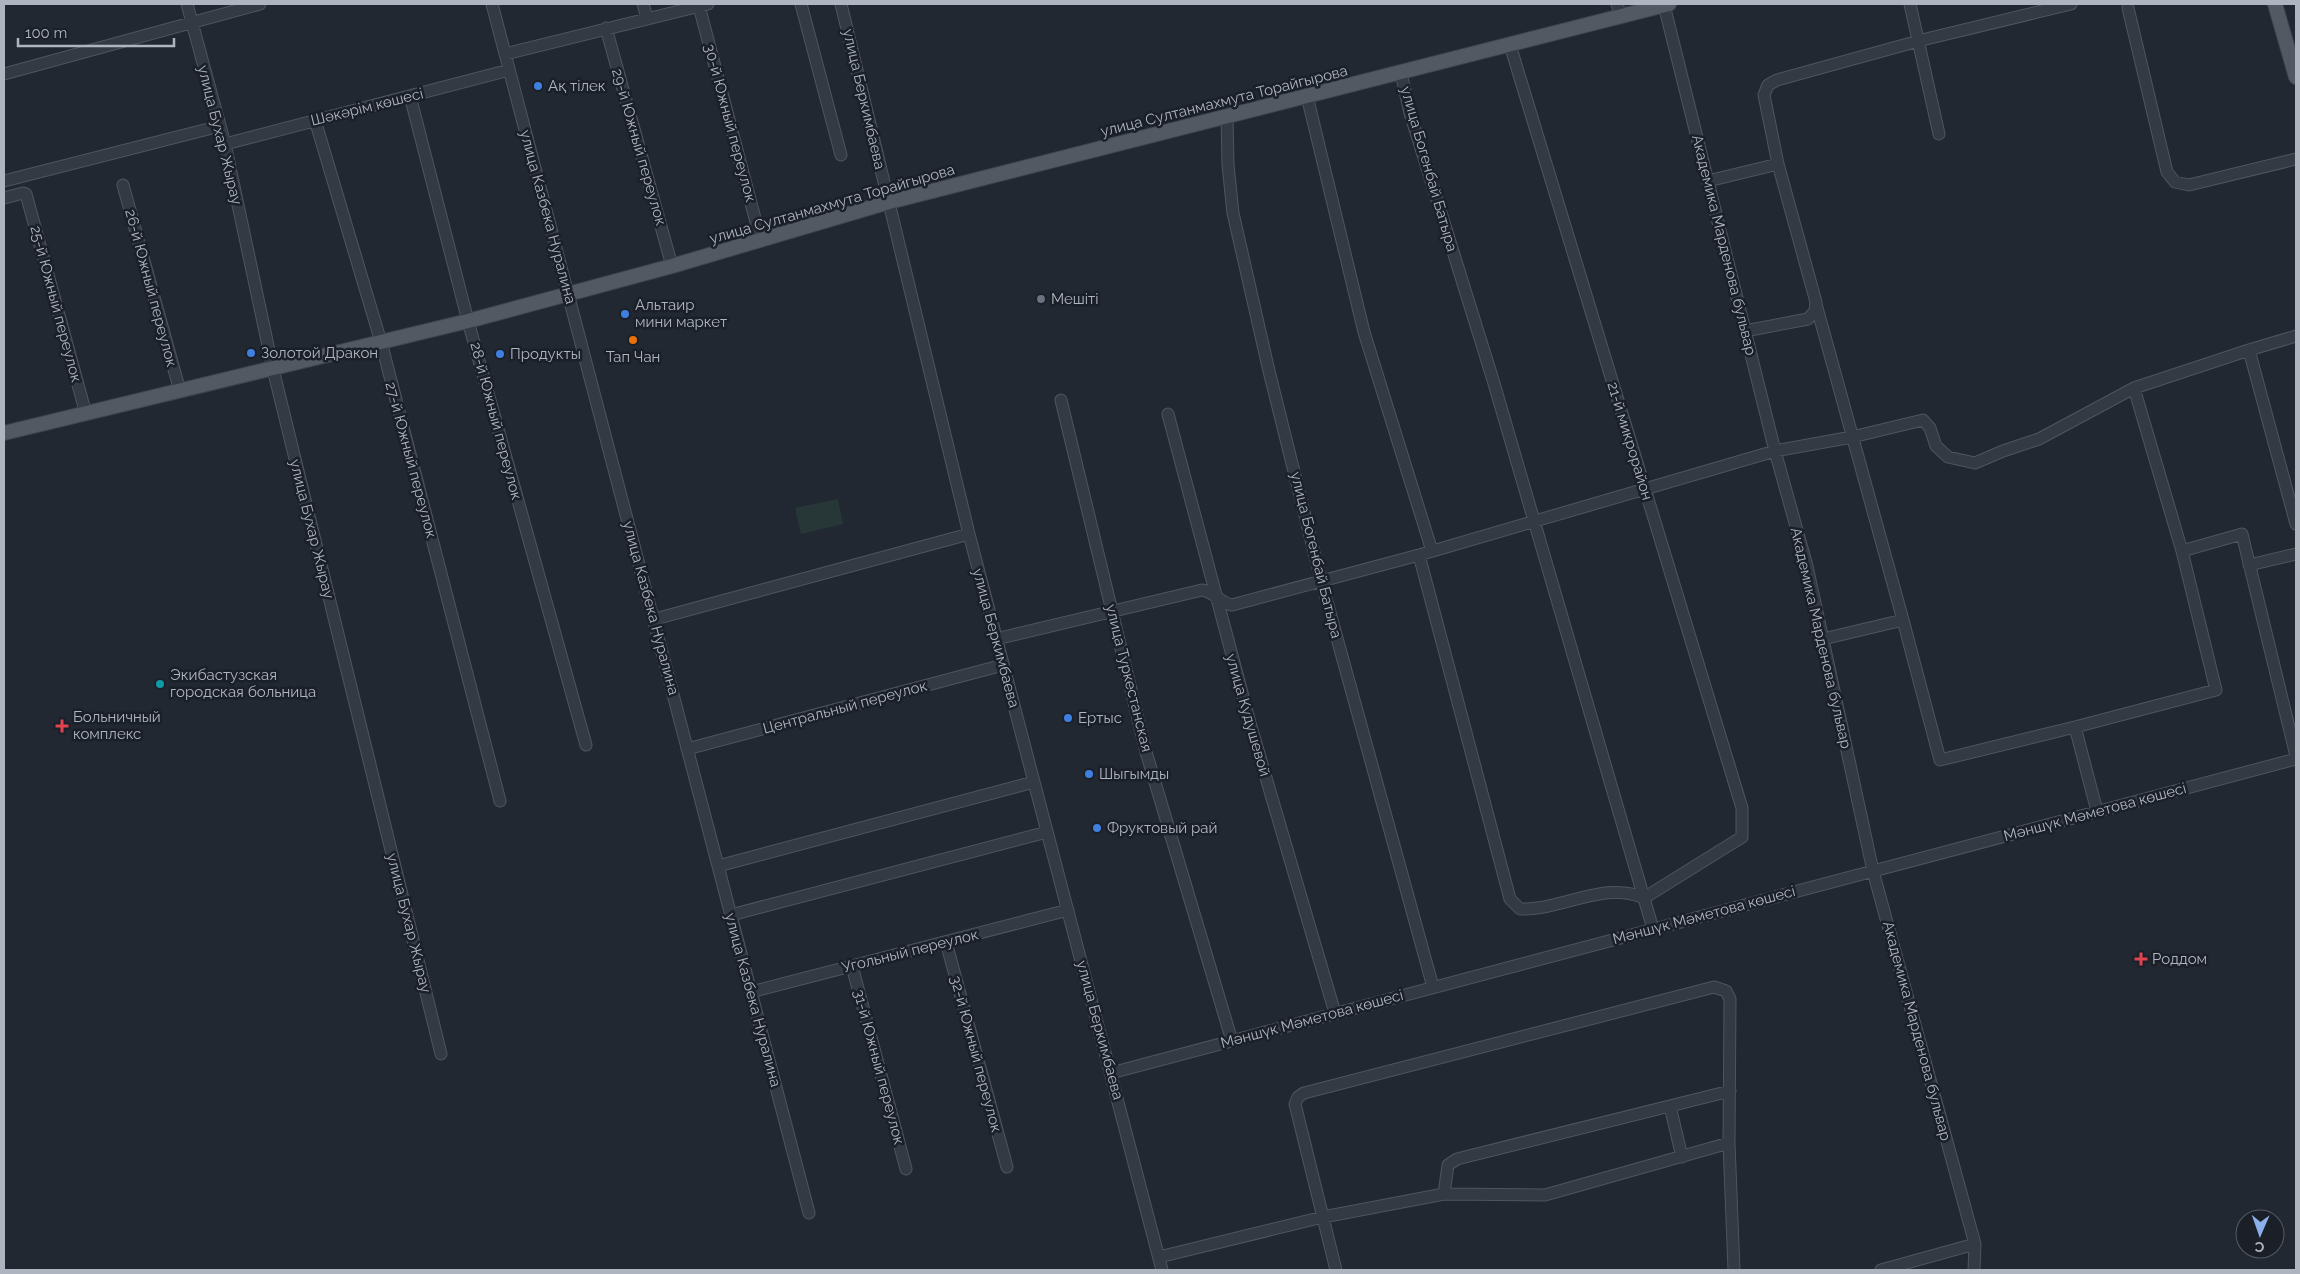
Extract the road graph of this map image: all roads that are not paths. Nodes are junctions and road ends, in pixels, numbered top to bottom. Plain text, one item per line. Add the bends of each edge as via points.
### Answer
1 (187, 4) edge
2 (260, 4) edge
3 (492, 4) edge
4 (642, 4) edge
5 (800, 4) edge
6 (841, 4) edge
7 (1666, 4) edge
8 (1910, 4) edge
9 (2071, 4) edge
10 (2275, 4) edge
11 (704, 5) edge
12 (2039, 8) edge
13 (2128, 8) dead end
14 (1619, 10) edge
15 (647, 18) junction
16 (192, 23) junction
17 (606, 28) junction
18 (1918, 41) junction
19 (1510, 46) junction
20 (505, 54) junction
21 (509, 70) junction
22 (1400, 73) junction
23 (4, 74) edge
24 (2296, 77) edge
25 (410, 96) junction
26 (1308, 96) junction
27 (1227, 117) junction
28 (315, 120) junction
29 (220, 126) junction
30 (1939, 134) dead end
31 (224, 144) junction
32 (841, 155) dead end
33 (2296, 159) edge
34 (1778, 164) junction
35 (4, 181) edge
36 (1708, 181) junction
37 (123, 185) dead end
38 (4, 198) edge
39 (889, 202) junction
40 (761, 241) junction
41 (672, 266) junction
42 (568, 295) junction
43 (1816, 302) junction
44 (468, 321) junction
45 (1745, 331) junction
46 (2296, 336) edge
47 (381, 342) junction
48 (2249, 350) junction
49 (273, 369) junction
50 (2134, 388) junction
51 (180, 391) junction
52 (1061, 400) dead end
53 (86, 414) junction
54 (1168, 414) dead end
55 (4, 433) edge
56 (1852, 437) junction
57 (1775, 451) junction
58 (1645, 489) junction
59 (1534, 522) junction
60 (2296, 524) edge
61 (969, 534) junction
62 (1432, 551) junction
63 (2182, 551) junction
64 (2296, 554) edge
65 (1419, 555) junction
66 (2249, 565) junction
67 (1321, 580) junction
68 (1214, 593) junction
69 (1113, 612) junction
70 (654, 619) junction
71 (1903, 620) junction
72 (996, 639) junction
73 (1823, 639) junction
74 (1003, 665) junction
75 (2075, 727) junction
76 (586, 745) dead end
77 (687, 749) junction
78 (2296, 757) edge
79 (1034, 782) junction
80 (500, 801) dead end
81 (2098, 811) junction
82 (1047, 832) junction
83 (718, 866) junction
84 (1873, 870) junction
85 (1644, 898) junction
86 (1068, 910) junction
87 (731, 915) junction
88 (1653, 929) junction
89 (946, 942) junction
90 (852, 966) junction
91 (1433, 987) junction
92 (751, 992) junction
93 (1335, 1013) junction
94 (1232, 1040) junction
95 (441, 1054) dead end
96 (1111, 1073) junction
97 (1730, 1091) junction
98 (1670, 1106) junction
99 (1729, 1143) junction
100 (1682, 1157) junction
101 (1007, 1167) dead end
102 (906, 1168) dead end
103 (1444, 1194) junction
104 (809, 1214) dead end
105 (1323, 1218) junction
106 (1975, 1244) junction
107 (1159, 1257) junction
108 (1162, 1270) edge
109 (1336, 1270) edge
110 (1734, 1270) edge
111 (1881, 1270) edge
112 (1974, 1270) edge

1 - 16 street, улица Бухар Жырау
2 - 16 street
3 - 20 street, улица Казбека Нуралина
4 - 15 street
5 - 32 street
6 - 39 street, улица Беркимбаева
7 - 14 main road, улица Султанмахмута Торайгырова
7 - 36 street, Академика Марденова бульвар
8 - 18 street
9 - 12 street
10 - 24 main road
11 - 15 street
11 - 40 street, 30-й Южный переулок
12 - 18 street
13 - 33 street via 2167,172 2175,182 2190,185
14 - 19 main road, улица Султанмахмута Торайгырова
15 - 17 street
16 - 23 street
16 - 29 street, улица Бухар Жырау
17 - 20 street
17 - 41 street, 29-й Южный переулок
18 - 30 street
18 - 34 street via 1768,85 1764,94
19 - 22 main road, улица Султанмахмута Торайгырова
19 - 58 street, 21-й микрорайон
20 - 21 street, улица Казбека Нуралина
21 - 25 street, Шәкәрім көшесі
21 - 42 street, улица Казбека Нуралина
22 - 26 main road, улица Султанмахмута Торайгырова
22 - 59 street, улица Богенбай Батыра
25 - 28 street, Шәкәрім көшесі
25 - 44 street, 28-й Южный переулок
26 - 27 main road, улица Султанмахмута Торайгырова
26 - 62 street via 1364,332
27 - 39 main road, улица Султанмахмута Торайгырова
27 - 67 street, улица Богенбай Батыра via 1233,212
28 - 31 street, Шәкәрім көшесі
28 - 47 street, 27-й Южный переулок
29 - 31 street, улица Бухар Жырау
29 - 35 street
31 - 49 street, улица Бухар Жырау
34 - 36 street
34 - 43 street
36 - 45 street, Академика Марденова бульвар
37 - 51 street, 26-й Южный переулок
38 - 53 street, 25-й Южный переулок via 26,194
39 - 40 main road, улица Султанмахмута Торайгырова
39 - 61 street, улица Беркимбаева
40 - 41 main road, улица Султанмахмута Торайгырова
41 - 42 main road, улица Султанмахмута Торайгырова
42 - 44 main road, улица Султанмахмута Торайгырова
42 - 70 street, улица Казбека Нуралина
43 - 45 street via 1815,311 1808,319
43 - 56 street
44 - 47 main road, улица Султанмахмута Торайгырова
44 - 76 street, 28-й Южный переулок
45 - 57 street, Академика Марденова бульвар
46 - 48 street
47 - 49 main road, улица Султанмахмута Торайгырова
47 - 80 street, 27-й Южный переулок
48 - 50 street
48 - 60 street
49 - 51 main road, улица Султанмахмута Торайгырова
49 - 95 street, улица Бухар Жырау
50 - 56 street via 2039,439 1975,463 1948,457 1936,446 1930,428 1923,420
50 - 63 street
51 - 53 main road, улица Султанмахмута Торайгырова
52 - 69 street, улица Туркестанская
53 - 55 main road, улица Султанмахмута Торайгырова
54 - 68 street, улица Кудушевой
56 - 57 street
56 - 71 street
57 - 58 street
57 - 73 street, Академика Марденова бульвар via 1807,566
58 - 59 street
58 - 85 street, 21-й микрорайон via 1742,808 1742,837
59 - 62 street
59 - 85 street, улица Богенбай Батыра
61 - 70 street
61 - 72 street, улица Беркимбаева
62 - 65 street
63 - 66 street via 2242,534
63 - 75 street via 2216,690
64 - 66 street
65 - 67 street
65 - 85 street via 1510,899 1520,909 1535,910 1595,896 1630,892
66 - 78 street
67 - 68 street via 1232,605
67 - 91 street, улица Богенбай Батыра
68 - 69 street via 1202,590
68 - 93 street, улица Кудушевой
69 - 72 street
69 - 94 street, улица Туркестанская via 1146,752
70 - 77 street, улица Казбека Нуралина
71 - 73 street
71 - 75 street via 1940,760
72 - 74 street, улица Беркимбаева
73 - 84 street, Академика Марденова бульвар
74 - 77 street, Центральный переулок
74 - 79 street, улица Беркимбаева
75 - 81 street
77 - 83 street, улица Казбека Нуралина
78 - 81 street, Мәншүк Мәметова көшесі
79 - 82 street, улица Беркимбаева
79 - 83 street
81 - 84 street, Мәншүк Мәметова көшесі
82 - 86 street, улица Беркимбаева
82 - 87 street
83 - 87 street, улица Казбека Нуралина
84 - 88 street, Мәншүк Мәметова көшесі
84 - 106 street, Академика Марденова бульвар
85 - 88 street, улица Богенбай Батыра
86 - 89 street, Угольный переулок
86 - 96 street, улица Беркимбаева
87 - 92 street, улица Казбека Нуралина
88 - 91 street, Мәншүк Мәметова көшесі
89 - 90 street, Угольный переулок
89 - 101 street, 32-й Южный переулок
90 - 92 street, Угольный переулок
90 - 102 street, 31-й Южный переулок
91 - 93 street, Мәншүк Мәметова көшесі
92 - 104 street, улица Казбека Нуралина
93 - 94 street, Мәншүк Мәметова көшесі
94 - 96 street, Мәншүк Мәметова көшесі
96 - 107 street, улица Беркимбаева
97 - 98 street
97 - 99 street
97 - 105 street via 1730,999 1726,991 1714,987 1304,1093 1295,1104
98 - 100 street
98 - 103 street via 1457,1159 1448,1165
99 - 100 street
99 - 110 street
100 - 103 street via 1545,1195
103 - 105 street
105 - 107 street
105 - 109 street
106 - 111 street
106 - 112 street, Академика Марденова бульвар
107 - 108 street, улица Беркимбаева

